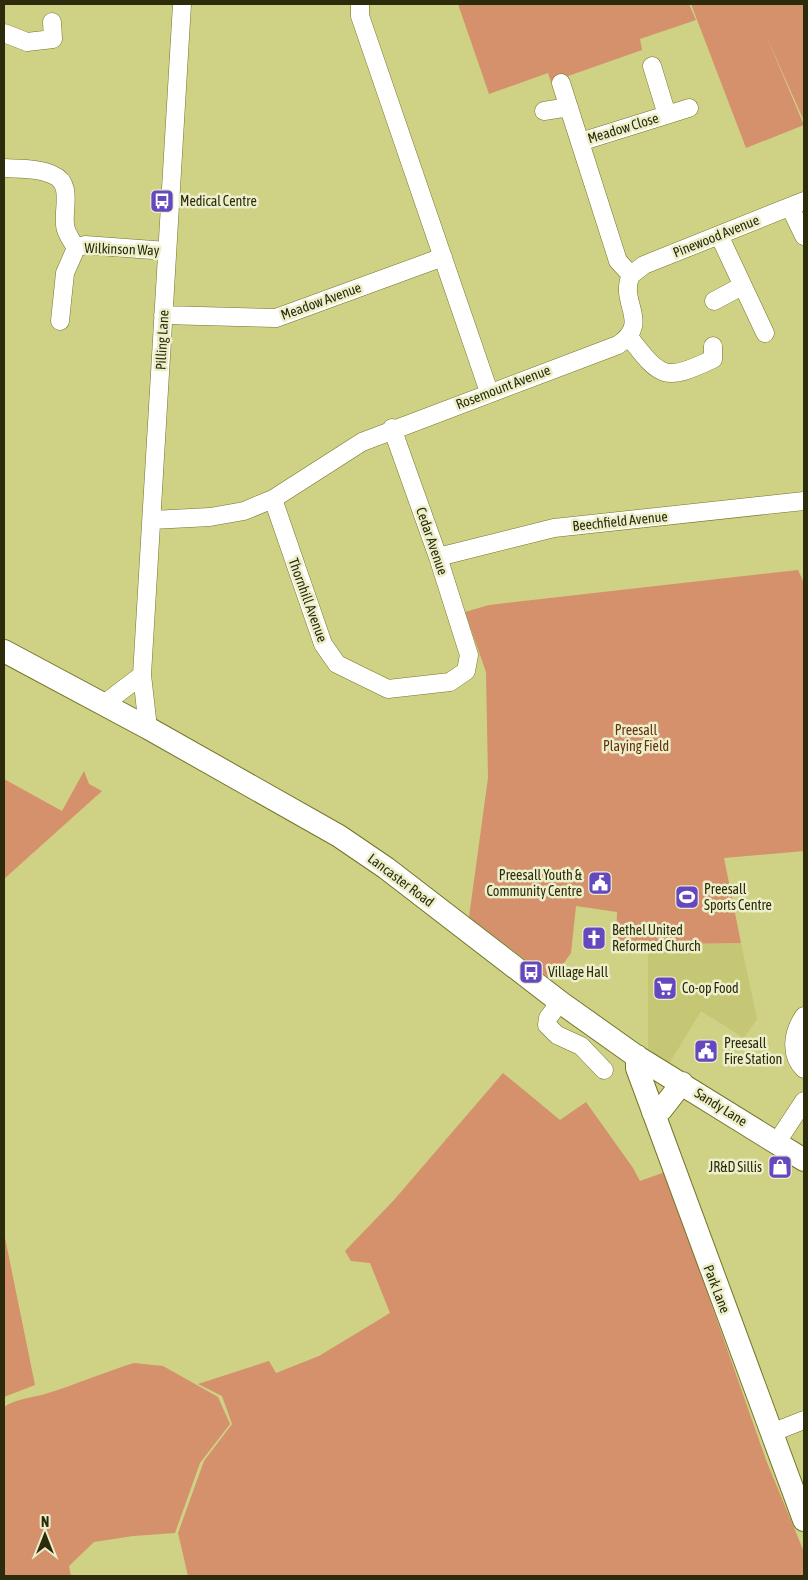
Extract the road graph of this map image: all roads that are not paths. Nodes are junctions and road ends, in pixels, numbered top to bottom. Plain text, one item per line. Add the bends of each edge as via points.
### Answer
1 (182, 4) edge
2 (360, 4) edge
3 (52, 22) dead end
4 (4, 33) edge
5 (652, 66) dead end
6 (561, 83) dead end
7 (569, 107) junction
8 (689, 108) dead end
9 (544, 111) dead end
10 (667, 114) junction
11 (580, 142) junction
12 (4, 168) edge
13 (797, 204) edge
14 (719, 235) junction
15 (804, 236) edge
16 (76, 248) junction
17 (167, 251) junction
18 (443, 257) junction
19 (631, 275) junction
20 (742, 286) junction
21 (714, 301) dead end
22 (163, 315) junction
23 (60, 321) dead end
24 (765, 333) dead end
25 (629, 337) junction
26 (713, 346) dead end
27 (489, 392) junction
28 (392, 428) junction
29 (273, 499) junction
30 (804, 501) edge
31 (152, 520) junction
32 (438, 557) junction
33 (4, 651) edge
34 (468, 655) joint
35 (142, 676) junction
36 (104, 704) junction
37 (142, 725) junction
38 (560, 1002) junction
39 (804, 1016) edge
40 (637, 1056) junction
41 (804, 1069) edge
42 (604, 1070) dead end
43 (682, 1082) junction
44 (804, 1102) edge
45 (653, 1112) junction
46 (777, 1142) junction
47 (804, 1160) edge
48 (804, 1420) edge
49 (771, 1433) junction
50 (804, 1520) edge

1 - 17 street, Pilling Lane
2 - 18 street via 360,16
3 - 4 street via 57,45 27,42
5 - 10 street, Meadow Close
6 - 7 street
7 - 9 street
7 - 11 street
8 - 10 street, Meadow Close
10 - 11 street, Meadow Close
11 - 19 street via 618,261
12 - 16 street via 56,175 66,191 64,225
13 - 14 street, Pinewood Avenue
13 - 15 street
14 - 19 street, Pinewood Avenue via 644,265
14 - 20 street
16 - 17 street, Wilkinson Way via 85,245
16 - 23 street via 66,274
17 - 22 street, Pilling Lane
18 - 22 street, Meadow Avenue via 276,318
18 - 27 street
19 - 25 street via 627,291 634,326
20 - 21 street
20 - 24 street
22 - 31 street, Pilling Lane
25 - 26 street via 651,365 662,372 693,368 713,359
25 - 27 street, Rosemount Avenue
27 - 28 street, Rosemount Avenue
28 - 29 street, Rosemount Avenue via 362,442
28 - 32 street, Cedar Avenue
29 - 31 street, Rosemount Avenue via 244,511
29 - 34 street, Thornhill Avenue via 323,644 337,664 377,685 402,689 450,682 466,671
30 - 32 street, Beechfield Avenue via 554,528
31 - 35 street, Pilling Lane
32 - 34 street, Cedar Avenue
33 - 36 main road, Lancaster Road
35 - 36 street
35 - 37 street, Pilling Lane
36 - 37 main road, Lancaster Road
37 - 38 main road, Lancaster Road via 365,853
38 - 40 main road, Lancaster Road
38 - 42 street via 548,1018 550,1030 576,1042
39 - 41 street via 794,1035 794,1044 796,1058
40 - 43 main road, Sandy Lane
40 - 45 main road, Park Lane via 637,1068
43 - 45 main road via 661,1110
43 - 46 main road, Sandy Lane
44 - 46 street
45 - 49 main road, Park Lane
46 - 47 main road, Sandy Lane
48 - 49 street
49 - 50 main road, Park Lane

